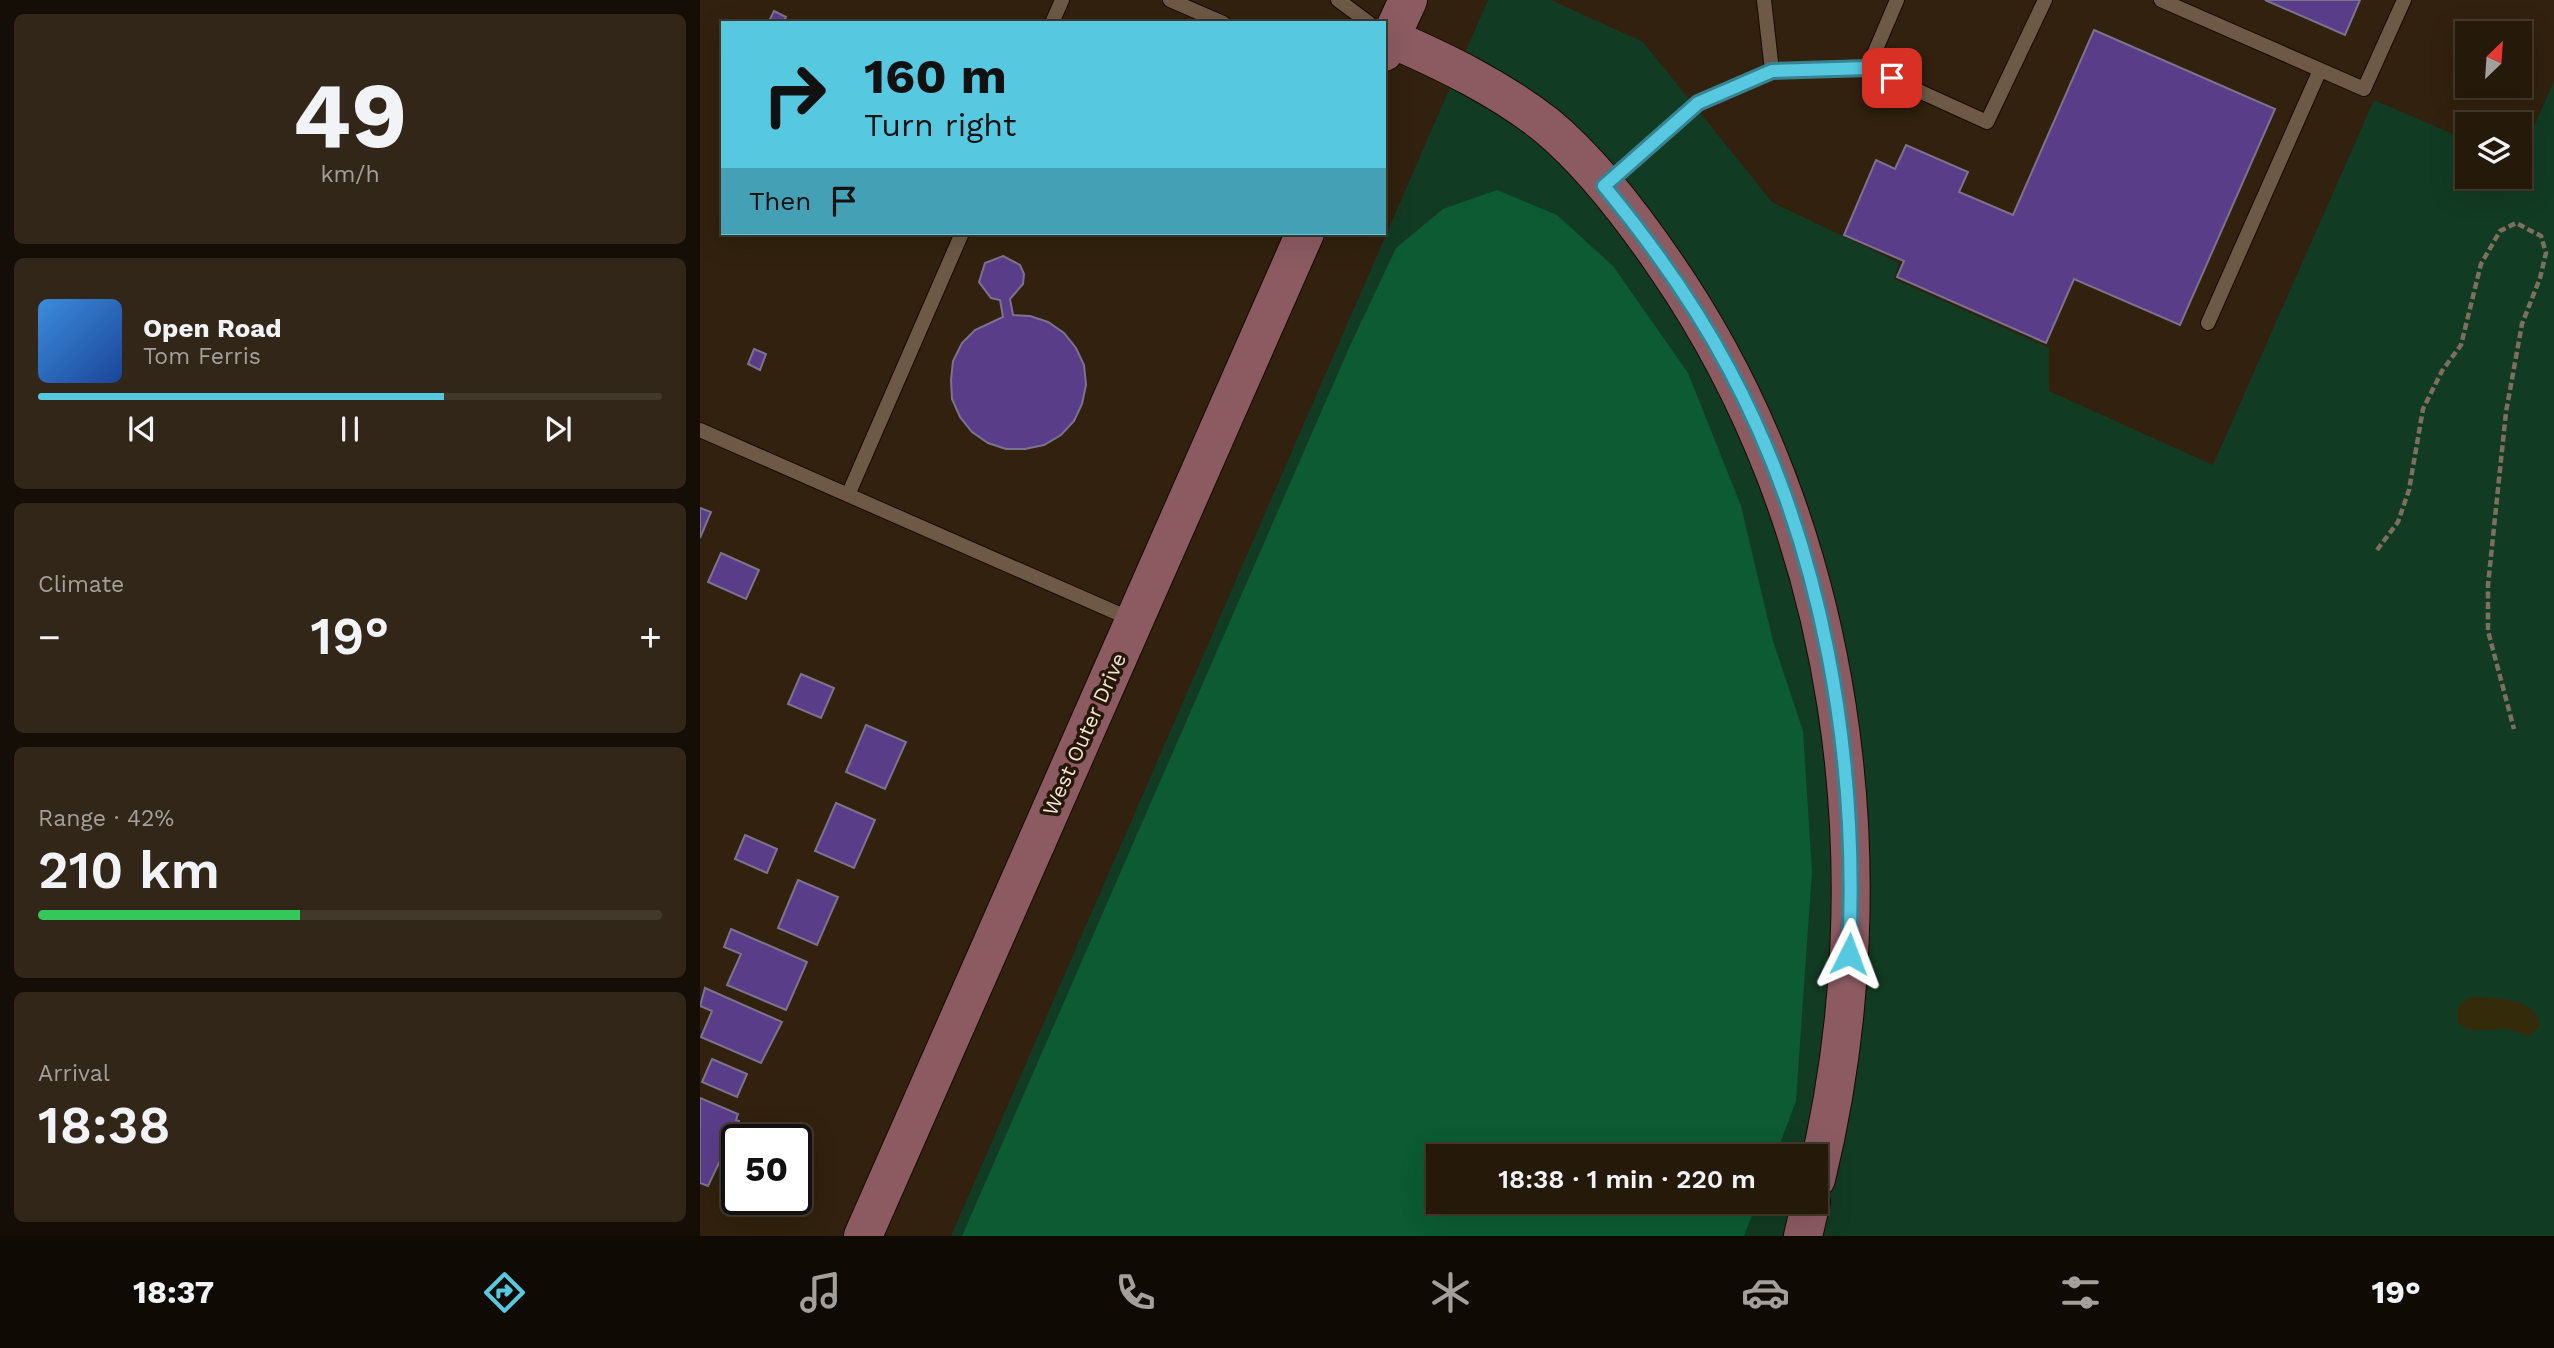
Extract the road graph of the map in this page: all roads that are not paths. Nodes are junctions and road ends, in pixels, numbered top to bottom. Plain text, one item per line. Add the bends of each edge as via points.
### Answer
1 (1062, 0) edge
2 (1170, 0) edge
3 (1338, 0) edge
4 (1408, 0) edge
5 (1764, 0) edge
6 (1897, 0) edge
7 (2045, 0) edge
8 (2161, 0) edge
9 (2404, 0) edge
10 (1053, 21) edge
11 (1218, 21) edge
12 (1363, 21) edge
13 (1386, 31) edge
14 (1386, 39) edge
15 (1868, 68) junction
16 (2320, 70) junction
17 (1772, 71) junction
18 (1604, 186) junction
19 (961, 235) edge
20 (1304, 235) edge
21 (2208, 323) dead end
22 (700, 430) edge
23 (848, 495) junction
24 (1134, 621) junction
25 (1823, 1144) edge
26 (1808, 1214) edge
27 (863, 1236) edge
28 (1802, 1236) edge

1 - 10 lane
2 - 11 lane
3 - 12 lane
4 - 13 main road
5 - 17 lane
6 - 15 lane
7 - 15 lane via 1987,122
8 - 16 lane
9 - 16 lane via 2364,89
14 - 18 main road via 1442,60 1496,90 1546,126
15 - 17 lane
16 - 21 lane
17 - 18 lane via 1698,103
18 - 25 main road via 1690,300 1764,442 1791,517 1830,666 1849,821 1851,909 1846,998
19 - 23 lane
20 - 24 main road, West Outer Drive
22 - 23 lane
23 - 24 lane
24 - 27 main road, West Outer Drive
26 - 28 main road

